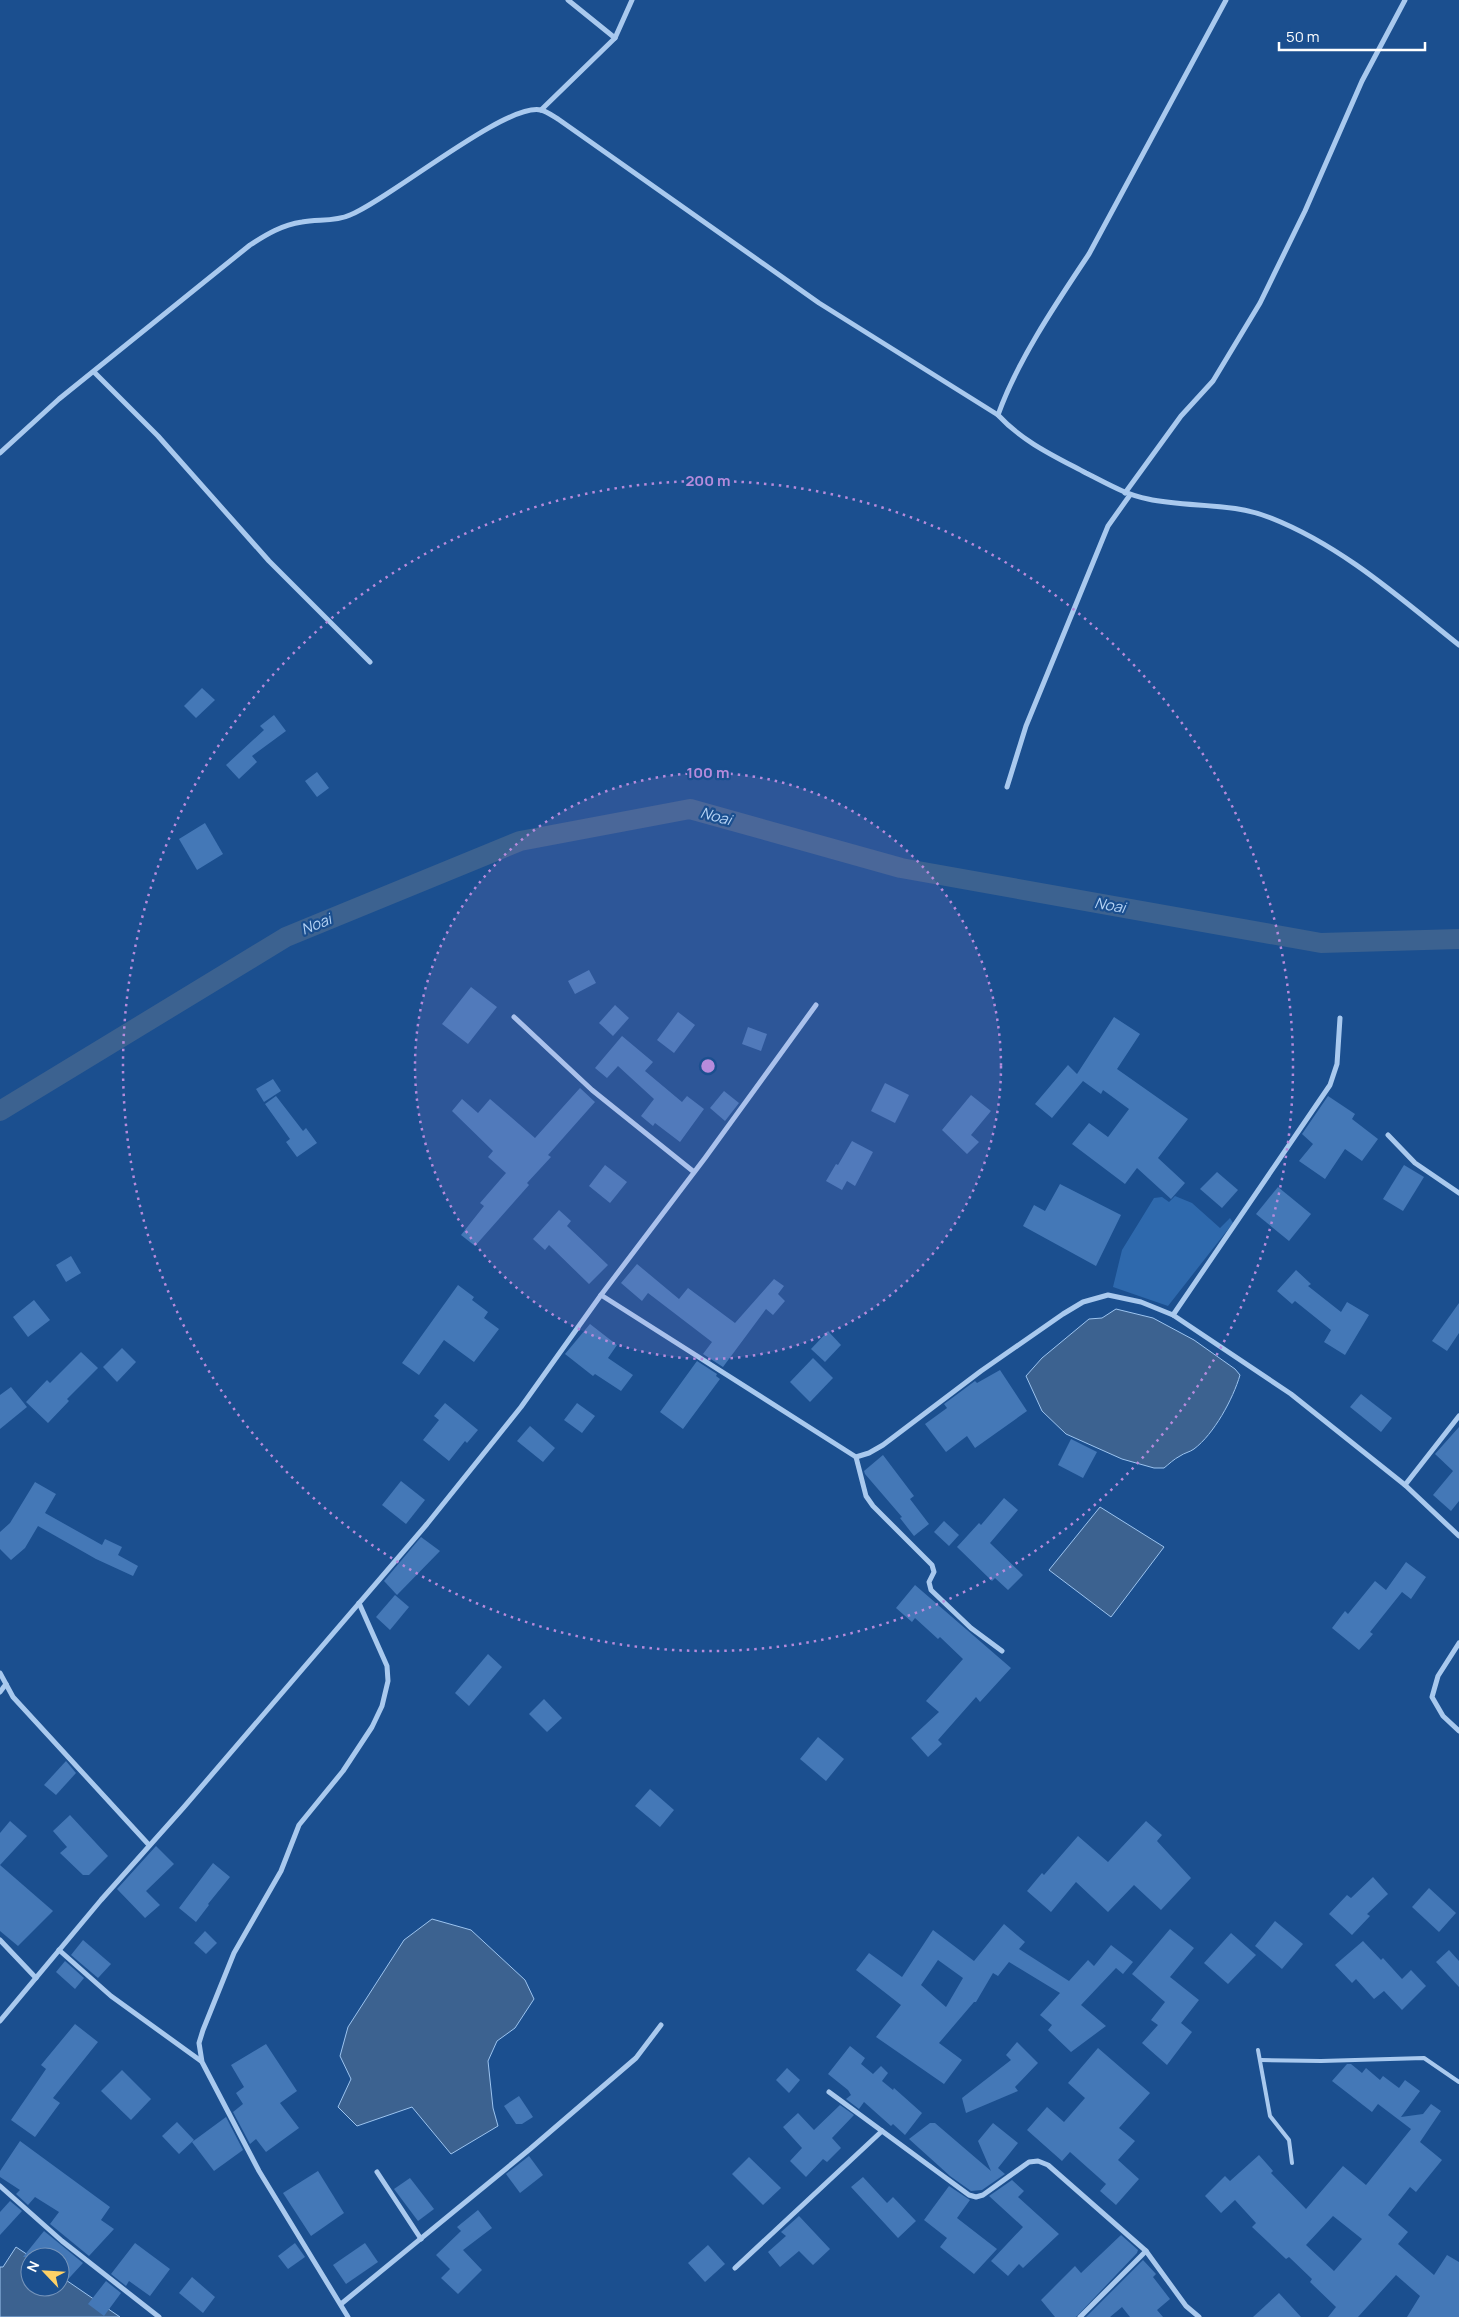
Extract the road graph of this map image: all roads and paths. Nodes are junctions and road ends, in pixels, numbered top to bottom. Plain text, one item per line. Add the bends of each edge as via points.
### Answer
1 (568, 0) edge
2 (632, 0) edge
3 (1226, 0) edge
4 (1406, 0) edge
5 (616, 38) junction
6 (541, 110) junction
7 (94, 372) junction
8 (998, 415) junction
9 (0, 453) edge
10 (1127, 494) junction
11 (1459, 645) edge
12 (370, 662) dead end
13 (1007, 787) dead end
14 (816, 1006) dead end
15 (514, 1017) dead end
16 (1340, 1018) dead end
17 (1388, 1135) dead end
18 (694, 1172) junction
19 (1459, 1194) edge
20 (601, 1294) junction
21 (1173, 1315) junction
22 (1459, 1416) edge
23 (856, 1457) junction
24 (1404, 1485) junction
25 (1459, 1536) edge
26 (359, 1603) junction
27 (1459, 1643) edge
28 (1002, 1651) dead end
29 (0, 1672) edge
30 (6, 1684) junction
31 (0, 1692) edge
32 (1459, 1731) edge
33 (149, 1845) junction
34 (0, 1940) edge
35 (59, 1950) junction
36 (36, 1978) junction
37 (0, 2020) edge
38 (661, 2025) dead end
39 (1258, 2050) dead end
40 (1261, 2060) junction
41 (202, 2062) junction
42 (1459, 2082) edge
43 (829, 2092) dead end
44 (882, 2131) junction
45 (1292, 2163) dead end
46 (377, 2172) dead end
47 (0, 2186) edge
48 (420, 2239) junction
49 (1146, 2251) junction
50 (735, 2268) dead end
51 (341, 2304) junction
52 (159, 2317) edge
53 (348, 2317) edge
54 (1080, 2317) edge
55 (1199, 2317) edge

1 - 5 street
2 - 5 street
3 - 8 street via 1089,254 1007,390
4 - 10 street via 1362,81 1260,303 1213,381 1181,416
5 - 6 street
6 - 7 street via 526,110 472,137 371,205 349,216 276,229 250,245
6 - 8 street via 819,303
7 - 9 street
7 - 12 street via 158,436 269,561
8 - 10 street via 1031,444
10 - 11 street via 1150,500 1237,508 1271,518 1314,539 1372,575
10 - 13 street via 1108,526 1026,726
14 - 18 street
15 - 18 street via 592,1090
16 - 21 street via 1337,1064 1330,1085
17 - 19 street via 1415,1163
18 - 20 street
20 - 23 street
20 - 26 street via 521,1407
21 - 23 street via 1141,1302 1108,1295 1084,1302 981,1371 883,1445
21 - 24 street via 1291,1394
22 - 24 street
23 - 28 street via 866,1496 873,1506 932,1565 931,1590 971,1628
24 - 25 street
26 - 33 street
26 - 41 street via 387,1666 388,1682 382,1706 349,1764 299,1825 281,1871 234,1953 203,2030 199,2052
27 - 32 street via 1438,1676 1432,1697
29 - 30 street
30 - 31 street
30 - 33 street via 13,1697
33 - 35 street
34 - 36 street
35 - 36 street
35 - 41 street via 111,1996
36 - 37 street
38 - 48 street via 636,2058
39 - 40 lane
40 - 42 lane via 1424,2058
40 - 45 lane via 1270,2116 1289,2140
41 - 51 street via 259,2171
43 - 44 street
44 - 49 street via 976,2197 1029,2162 1048,2166
44 - 50 street
46 - 48 street
47 - 52 street via 62,2241
48 - 51 street
49 - 54 street
49 - 55 street via 1186,2306
51 - 53 street

